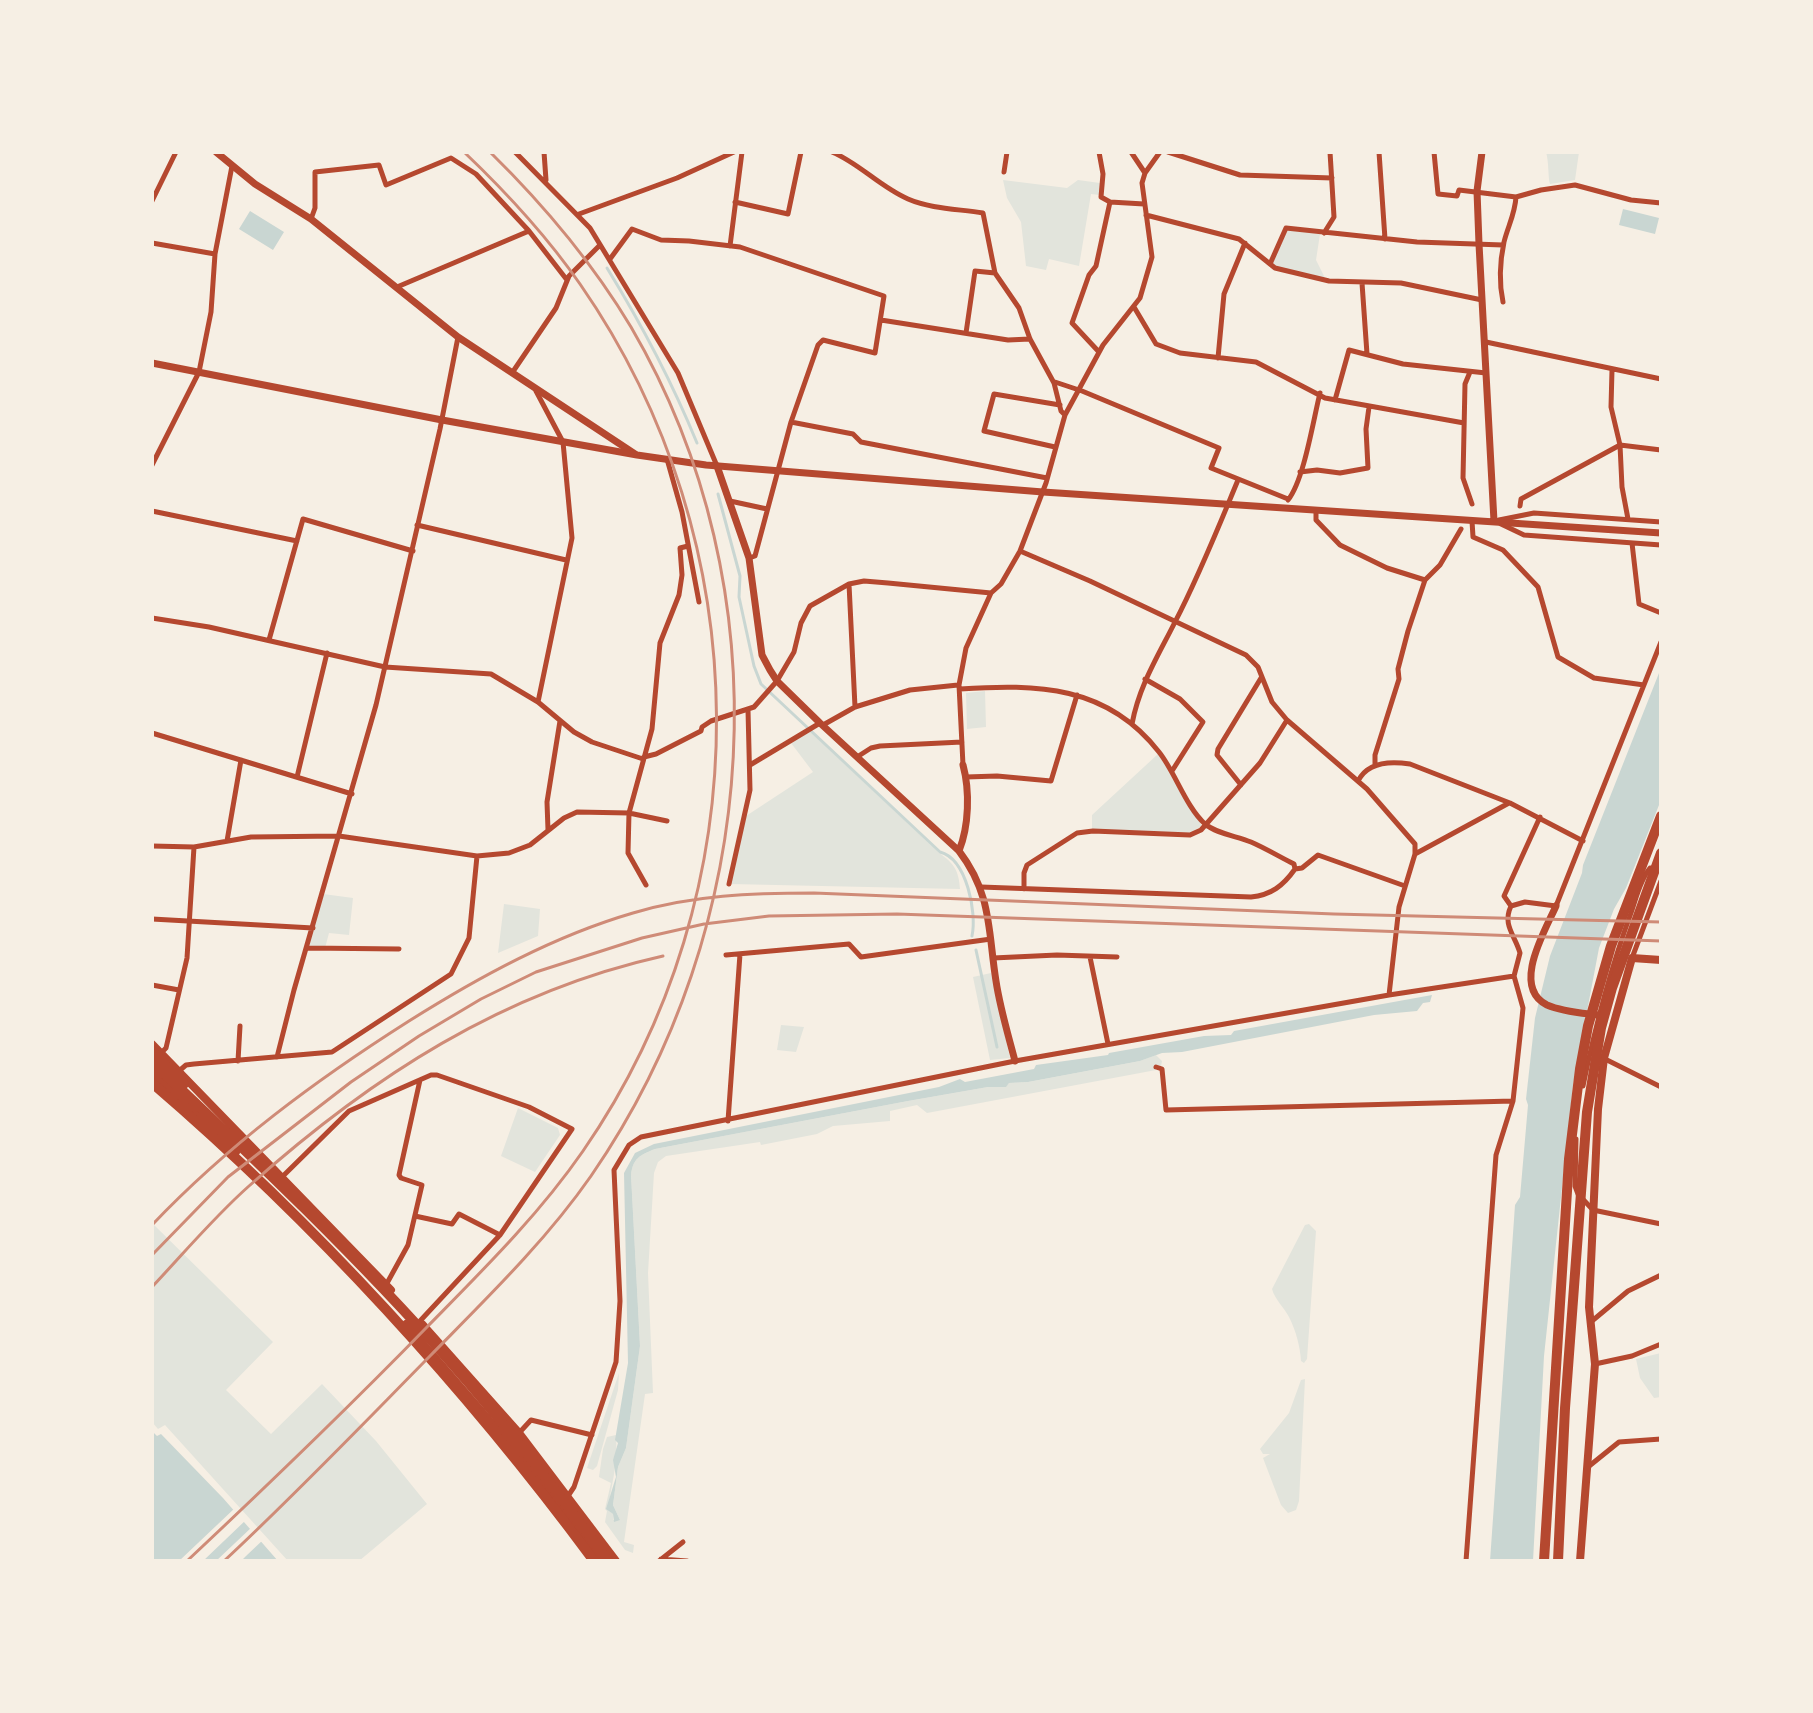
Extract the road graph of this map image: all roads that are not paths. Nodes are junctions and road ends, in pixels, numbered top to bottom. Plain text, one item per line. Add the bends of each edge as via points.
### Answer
1 (176, 152) edge
2 (216, 152) edge
3 (515, 152) edge
4 (544, 152) edge
5 (734, 152) edge
6 (742, 152) edge
7 (801, 152) edge
8 (832, 152) edge
9 (1007, 152) edge
10 (1099, 152) edge
11 (1131, 152) edge
12 (1160, 152) edge
13 (1168, 152) edge
14 (1330, 152) edge
15 (1379, 152) edge
16 (1434, 152) edge
17 (1482, 152) edge
18 (232, 166) junction
19 (1004, 172) dead end
20 (1145, 173) junction
21 (1332, 178) junction
22 (546, 181) junction
23 (1477, 191) junction
24 (1516, 197) junction
25 (152, 201) edge
26 (735, 202) junction
27 (1110, 202) junction
28 (1661, 203) edge
29 (1144, 204) junction
30 (579, 214) junction
31 (1146, 215) junction
32 (311, 219) junction
33 (529, 231) junction
34 (1324, 233) junction
35 (1385, 239) junction
36 (152, 243) edge
37 (1245, 243) junction
38 (1479, 244) junction
39 (1503, 245) junction
40 (600, 246) junction
41 (730, 246) junction
42 (215, 254) junction
43 (610, 259) junction
44 (1270, 264) junction
45 (995, 273) junction
46 (567, 280) junction
47 (1362, 283) junction
48 (396, 288) junction
49 (1482, 300) junction
50 (1503, 302) dead end
51 (1134, 307) junction
52 (881, 320) junction
53 (966, 333) junction
54 (458, 337) junction
55 (1030, 339) junction
56 (1486, 342) junction
57 (1099, 352) junction
58 (1367, 354) junction
59 (1218, 358) junction
60 (152, 363) edge
61 (1612, 370) junction
62 (199, 372) junction
63 (1470, 372) junction
64 (512, 373) junction
65 (1487, 373) junction
66 (1661, 379) edge
67 (1054, 383) junction
68 (533, 386) junction
69 (1078, 390) junction
70 (1320, 393) junction
71 (1335, 400) junction
72 (1060, 405) junction
73 (1369, 407) junction
74 (1065, 415) junction
75 (442, 420) junction
76 (791, 422) junction
77 (1464, 423) junction
78 (563, 442) junction
79 (1620, 445) junction
80 (1055, 447) junction
81 (1661, 450) edge
82 (637, 455) junction
83 (667, 459) junction
84 (152, 465) edge
85 (717, 466) junction
86 (777, 471) junction
87 (1300, 472) junction
88 (1047, 478) junction
89 (1238, 480) junction
90 (1043, 492) junction
91 (1288, 499) junction
92 (730, 501) junction
93 (1228, 504) junction
94 (1472, 504) dead end
95 (1520, 506) dead end
96 (767, 509) junction
97 (1288, 509) junction
98 (1316, 510) junction
99 (152, 511) edge
100 (1628, 519) junction
101 (1472, 520) junction
102 (1494, 521) junction
103 (1661, 522) edge
104 (417, 525) junction
105 (1461, 529) dead end
106 (1661, 533) edge
107 (297, 541) junction
108 (1632, 543) junction
109 (1661, 545) edge
110 (688, 546) junction
111 (413, 551) junction
112 (1020, 551) junction
113 (749, 558) junction
114 (566, 560) junction
115 (1425, 580) junction
116 (849, 584) junction
117 (991, 593) junction
118 (699, 602) dead end
119 (1661, 613) edge
120 (152, 618) edge
121 (1175, 622) junction
122 (269, 640) junction
123 (1661, 642) edge
124 (327, 653) junction
125 (385, 667) junction
126 (1261, 677) junction
127 (1145, 679) junction
128 (777, 681) junction
129 (1644, 685) junction
130 (959, 687) junction
131 (1077, 695) junction
132 (538, 702) junction
133 (855, 707) junction
134 (748, 710) junction
135 (560, 720) junction
136 (1287, 720) junction
137 (822, 724) junction
138 (1132, 724) junction
139 (152, 733) edge
140 (962, 742) junction
141 (857, 757) junction
142 (644, 758) junction
143 (241, 760) junction
144 (1375, 764) junction
145 (749, 765) junction
146 (963, 765) joint
147 (1171, 772) junction
148 (297, 777) junction
149 (966, 777) junction
150 (1358, 781) junction
151 (1241, 785) junction
152 (352, 794) junction
153 (1510, 803) junction
154 (629, 813) junction
155 (1661, 816) edge
156 (1540, 817) junction
157 (667, 821) dead end
158 (1206, 825) junction
159 (548, 831) junction
160 (339, 836) junction
161 (227, 841) junction
162 (1583, 841) junction
163 (152, 846) edge
164 (194, 847) junction
165 (959, 851) junction
166 (1661, 853) edge
167 (1415, 854) junction
168 (477, 856) junction
169 (1295, 869) junction
170 (1661, 871) edge
171 (1661, 881) edge
172 (729, 884) dead end
173 (646, 885) dead end
174 (1405, 886) junction
175 (981, 887) junction
176 (1024, 889) junction
177 (1511, 906) junction
178 (1556, 906) junction
179 (152, 919) edge
180 (188, 921) junction
181 (313, 928) junction
182 (991, 939) junction
183 (307, 948) junction
184 (399, 949) dead end
185 (740, 954) junction
186 (726, 955) dead end
187 (1090, 957) junction
188 (1117, 957) dead end
189 (993, 958) junction
190 (1632, 958) junction
191 (1661, 960) edge
192 (1514, 976) junction
193 (152, 985) edge
194 (179, 990) junction
195 (1389, 995) junction
196 (1596, 1015) junction
197 (240, 1026) dead end
198 (152, 1044) edge
199 (1108, 1044) junction
200 (157, 1052) edge
201 (277, 1057) junction
202 (1604, 1058) junction
203 (238, 1061) junction
204 (1015, 1061) junction
205 (152, 1062) edge
206 (1156, 1067) dead end
207 (179, 1071) junction
208 (152, 1078) edge
209 (420, 1080) junction
210 (1661, 1087) edge
211 (1513, 1101) junction
212 (212, 1118) junction
213 (728, 1121) junction
214 (281, 1178) junction
215 (1593, 1210) junction
216 (415, 1216) junction
217 (1661, 1224) edge
218 (500, 1235) junction
219 (1661, 1275) edge
220 (386, 1285) junction
221 (420, 1321) junction
222 (1592, 1321) junction
223 (1661, 1344) edge
224 (1595, 1364) junction
225 (519, 1433) junction
226 (592, 1435) junction
227 (1661, 1439) edge
228 (1587, 1468) junction
229 (568, 1496) junction
230 (683, 1542) dead end
231 (660, 1560) edge
232 (594, 1561) edge
233 (601, 1561) edge
234 (608, 1561) edge
235 (616, 1561) edge
236 (687, 1561) edge
237 (1466, 1561) edge
238 (1544, 1561) edge
239 (1558, 1561) edge
240 (1580, 1561) edge

1 - 25 street
2 - 18 main road
3 - 22 street
4 - 22 street
5 - 30 street
6 - 26 street
7 - 26 street via 788,214
8 - 45 street via 906,198 983,213
9 - 19 street
10 - 27 street via 1101,197
11 - 20 street
12 - 20 street
13 - 21 street via 1240,175
14 - 21 street
15 - 35 street
16 - 23 street via 1438,194
17 - 23 main road
18 - 32 main road
18 - 42 street
20 - 29 street
21 - 34 street via 1334,217
22 - 30 street
23 - 24 street
23 - 38 main road
24 - 28 street via 1575,185
24 - 39 street
26 - 41 street
27 - 29 street
27 - 57 street via 1096,266 1072,323
29 - 31 street
30 - 40 street
31 - 37 street
31 - 51 street via 1152,257
32 - 33 street via 315,172 379,165 386,185 451,158 476,174
32 - 48 main road
33 - 46 street
33 - 48 street
34 - 35 street
34 - 44 street via 1286,228
35 - 38 street
36 - 42 street
37 - 44 street
37 - 59 street via 1224,294
38 - 39 street
38 - 49 main road
39 - 50 street
40 - 43 street
40 - 46 street
41 - 43 street via 655,239 632,229
41 - 52 street via 884,296
42 - 62 street
43 - 85 street via 678,373
44 - 47 street via 1329,281
45 - 53 street via 975,271
45 - 55 street via 1019,308
46 - 64 street via 556,308
47 - 49 street via 1401,283
47 - 58 street
48 - 54 main road
49 - 56 main road
51 - 57 street
51 - 59 street via 1156,344
52 - 53 street
52 - 76 street via 875,353 823,340 818,345
53 - 55 street
54 - 64 main road
54 - 75 street
55 - 67 street
56 - 61 street
56 - 65 main road
57 - 69 street
58 - 63 street
58 - 71 street via 1349,350
59 - 70 street via 1256,362
60 - 62 main road
61 - 66 street
61 - 79 street via 1611,407
62 - 75 main road
62 - 84 street
63 - 65 street
63 - 77 street
64 - 68 main road
65 - 102 main road
67 - 69 street
67 - 72 street
68 - 78 street
68 - 82 main road
69 - 74 street
69 - 89 street via 1219,448 1211,468
70 - 71 street
70 - 87 street
71 - 73 street
72 - 74 street
72 - 80 street via 994,394 984,431
73 - 77 street
73 - 87 street via 1368,468
74 - 80 street
75 - 78 main road
75 - 104 street
76 - 86 street
76 - 88 street via 853,434 861,442
77 - 94 street via 1463,478
78 - 82 main road
78 - 114 street via 572,538
79 - 81 street
79 - 95 street via 1521,499
79 - 100 street
80 - 88 street
82 - 83 main road
83 - 85 main road
83 - 110 street
85 - 86 main road
85 - 92 main road
86 - 90 main road
86 - 96 street
87 - 91 street
88 - 90 street
89 - 91 street
89 - 93 street
90 - 93 main road
90 - 112 street
91 - 97 street
92 - 96 street
92 - 113 main road
93 - 97 main road
93 - 121 street
96 - 113 street via 755,556
97 - 98 main road
98 - 101 main road
98 - 115 street via 1316,520 1340,545
99 - 107 street
100 - 102 street via 1534,513
100 - 103 street
101 - 102 main road
101 - 129 street via 1473,537 1503,550 1538,587 1558,657 1594,678
102 - 106 main road
102 - 108 street via 1524,535
104 - 111 street
104 - 114 street
105 - 115 street
107 - 111 street via 303,519
107 - 122 street
108 - 109 street
108 - 119 street via 1639,604
110 - 118 street
110 - 142 street via 680,548 679,595 660,643
111 - 125 street
112 - 117 street
112 - 121 street
113 - 128 main road via 762,655
114 - 132 street
115 - 144 street
116 - 117 street
116 - 128 street via 810,606
116 - 133 street
117 - 130 street via 966,648
120 - 122 street
121 - 126 street via 1246,655
121 - 127 street
122 - 124 street
123 - 129 street
124 - 125 street
124 - 148 street
125 - 132 street via 491,674
125 - 152 street
126 - 136 street
126 - 151 street via 1218,749 1217,755
127 - 138 street
127 - 147 street via 1180,699 1203,722
128 - 134 street
128 - 137 main road
129 - 162 street
130 - 131 street via 1016,685
130 - 133 street via 910,690
130 - 140 street
131 - 138 street
131 - 149 street via 1051,781
132 - 135 street
133 - 137 street
134 - 142 street via 711,721
134 - 145 street
135 - 142 street via 592,742
135 - 159 street via 547,802
136 - 150 street
136 - 151 street
137 - 141 main road
137 - 145 street
138 - 147 street
139 - 143 street
140 - 141 street via 880,746
140 - 146 street
141 - 165 main road
142 - 154 street
143 - 148 street
143 - 161 street
144 - 150 street
144 - 153 street via 1410,764
145 - 172 street via 750,790
146 - 149 main road
147 - 158 street
148 - 152 street
149 - 165 main road
150 - 167 street via 1415,844
151 - 158 street
152 - 160 street
153 - 156 street
153 - 167 street
154 - 157 street
154 - 159 street via 577,812
154 - 173 street via 628,853
155 - 238 highway via 1599,984 1575,1097
156 - 162 street
156 - 177 street via 1504,896
158 - 169 street via 1251,842
158 - 176 street via 1190,835 1077,833 1027,865
159 - 168 street via 509,853
160 - 161 street
160 - 168 street
160 - 181 street
161 - 164 street
162 - 178 street
163 - 164 street
164 - 180 street
165 - 175 main road
166 - 239 highway via 1612,988 1587,1112
167 - 174 street
168 - 201 street via 469,938 451,974 332,1052
169 - 174 street via 1318,855
169 - 176 street via 1265,896
170 - 196 street via 1650,868 1646,873
171 - 190 street
174 - 195 street
175 - 176 street
175 - 182 main road
177 - 178 street
177 - 192 street via 1507,924 1520,953
178 - 196 main road via 1533,964 1534,991 1551,1006
179 - 180 street
180 - 181 street
180 - 194 street
181 - 183 street
182 - 185 street via 861,957 849,944
182 - 189 main road
183 - 184 street
183 - 201 street
185 - 186 street
185 - 213 street
187 - 188 street
187 - 189 street
187 - 199 street
189 - 204 main road
190 - 191 main road
190 - 202 main road
192 - 195 street
192 - 211 street via 1523,1008
193 - 194 street
194 - 200 street via 166,1048
195 - 199 street
196 - 215 street via 1581,1092 1574,1174 1578,1194
197 - 203 street
198 - 200 main road
199 - 204 street
200 - 207 main road
200 - 212 highway
201 - 203 street
202 - 210 street
202 - 215 main road
203 - 207 street via 186,1065
204 - 213 street
205 - 212 highway
206 - 211 street via 1164,1071 1166,1110
207 - 214 main road
208 - 232 highway via 443,1373
208 - 233 main road via 273,1188 412,1330
209 - 214 street via 349,1111
209 - 216 street via 399,1175 422,1185
209 - 218 street via 437,1075 529,1107 572,1129
211 - 237 street via 1496,1155
212 - 234 highway via 453,1365
213 - 226 street via 641,1137 615,1166 618,1337 614,1371
214 - 220 main road
215 - 217 street
215 - 222 main road
216 - 218 street via 452,1224 459,1214
216 - 220 street via 408,1245
218 - 221 street
219 - 222 street via 1628,1291
220 - 221 main road
221 - 225 main road
222 - 224 main road
223 - 224 street
224 - 228 main road
225 - 226 street via 531,1420
225 - 229 main road
226 - 229 street
227 - 228 street via 1619,1442
228 - 240 main road
229 - 235 main road
230 - 231 street
231 - 236 street

